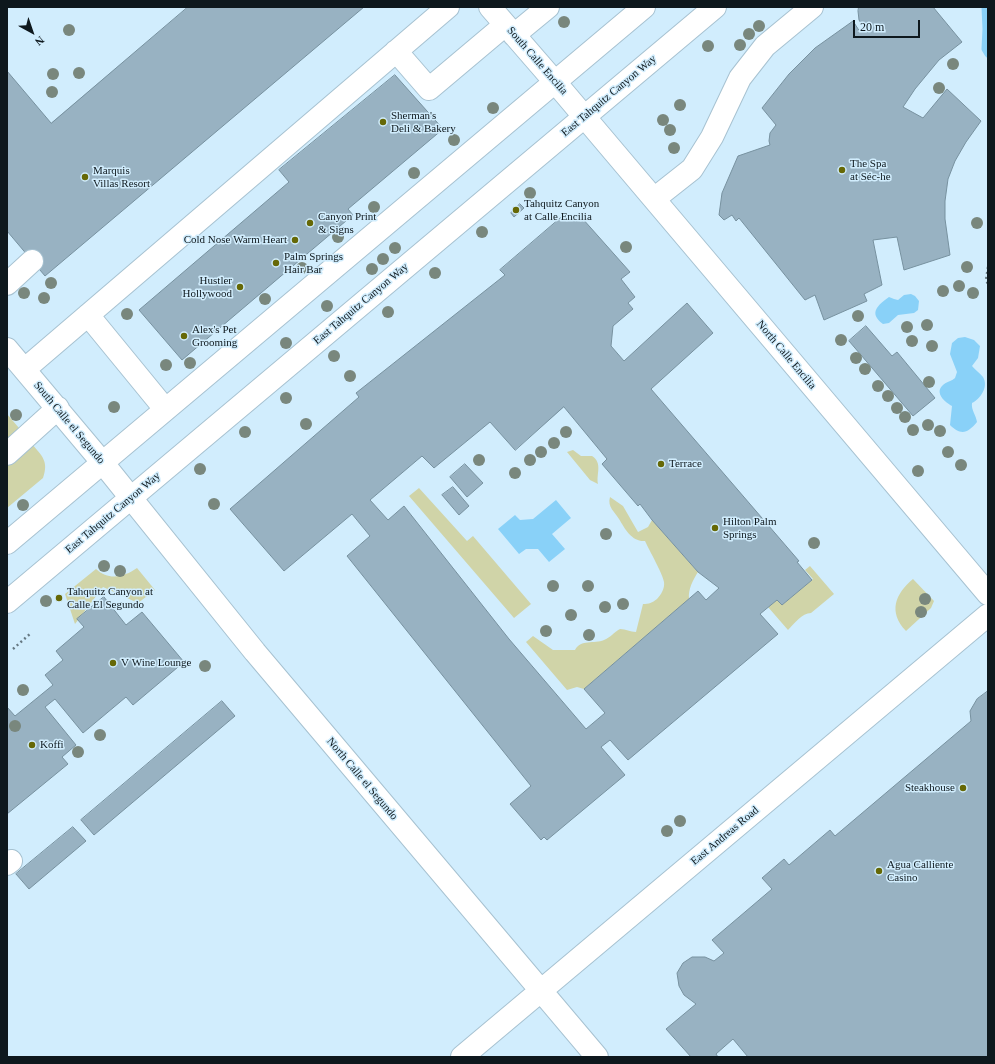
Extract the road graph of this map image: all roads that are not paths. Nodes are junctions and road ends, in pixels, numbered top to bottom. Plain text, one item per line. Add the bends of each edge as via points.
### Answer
1 (448, 7) edge
2 (490, 7) edge
3 (548, 7) edge
4 (644, 7) edge
5 (715, 7) edge
6 (812, 7) edge
7 (510, 30) junction
8 (396, 51) junction
9 (555, 82) junction
10 (584, 116) junction
11 (654, 199) junction
12 (32, 262) dead end
13 (7, 284) edge
14 (88, 315) junction
15 (7, 348) edge
16 (25, 369) junction
17 (58, 408) junction
18 (165, 410) junction
19 (7, 454) edge
20 (102, 462) junction
21 (130, 498) junction
22 (7, 543) edge
23 (988, 594) edge
24 (7, 602) edge
25 (988, 615) edge
26 (541, 991) junction
27 (462, 1057) edge
28 (597, 1057) edge

1 - 8 street
2 - 7 street, South Calle Encilia
3 - 7 street
4 - 9 street
5 - 10 street, East Tahquitz Canyon Way
6 - 11 street via 765,46 740,78 712,137 692,169
7 - 8 street via 429,89
7 - 9 street, South Calle Encilia
8 - 14 street
9 - 10 street, South Calle Encilia
9 - 18 street
10 - 11 street, North Calle Encilia
10 - 21 street, East Tahquitz Canyon Way
11 - 23 street, North Calle Encilia
12 - 13 street
14 - 16 street
14 - 18 street
15 - 16 street, South Calle el Segundo
16 - 17 street, South Calle el Segundo
17 - 19 street
17 - 20 street, South Calle el Segundo
18 - 20 street
20 - 21 street, South Calle el Segundo
20 - 22 street
21 - 24 street, East Tahquitz Canyon Way
21 - 26 street, North Calle el Segundo via 255,652
25 - 26 street, East Andreas Road
26 - 27 street, East Andreas Road
26 - 28 street, North Calle el Segundo

